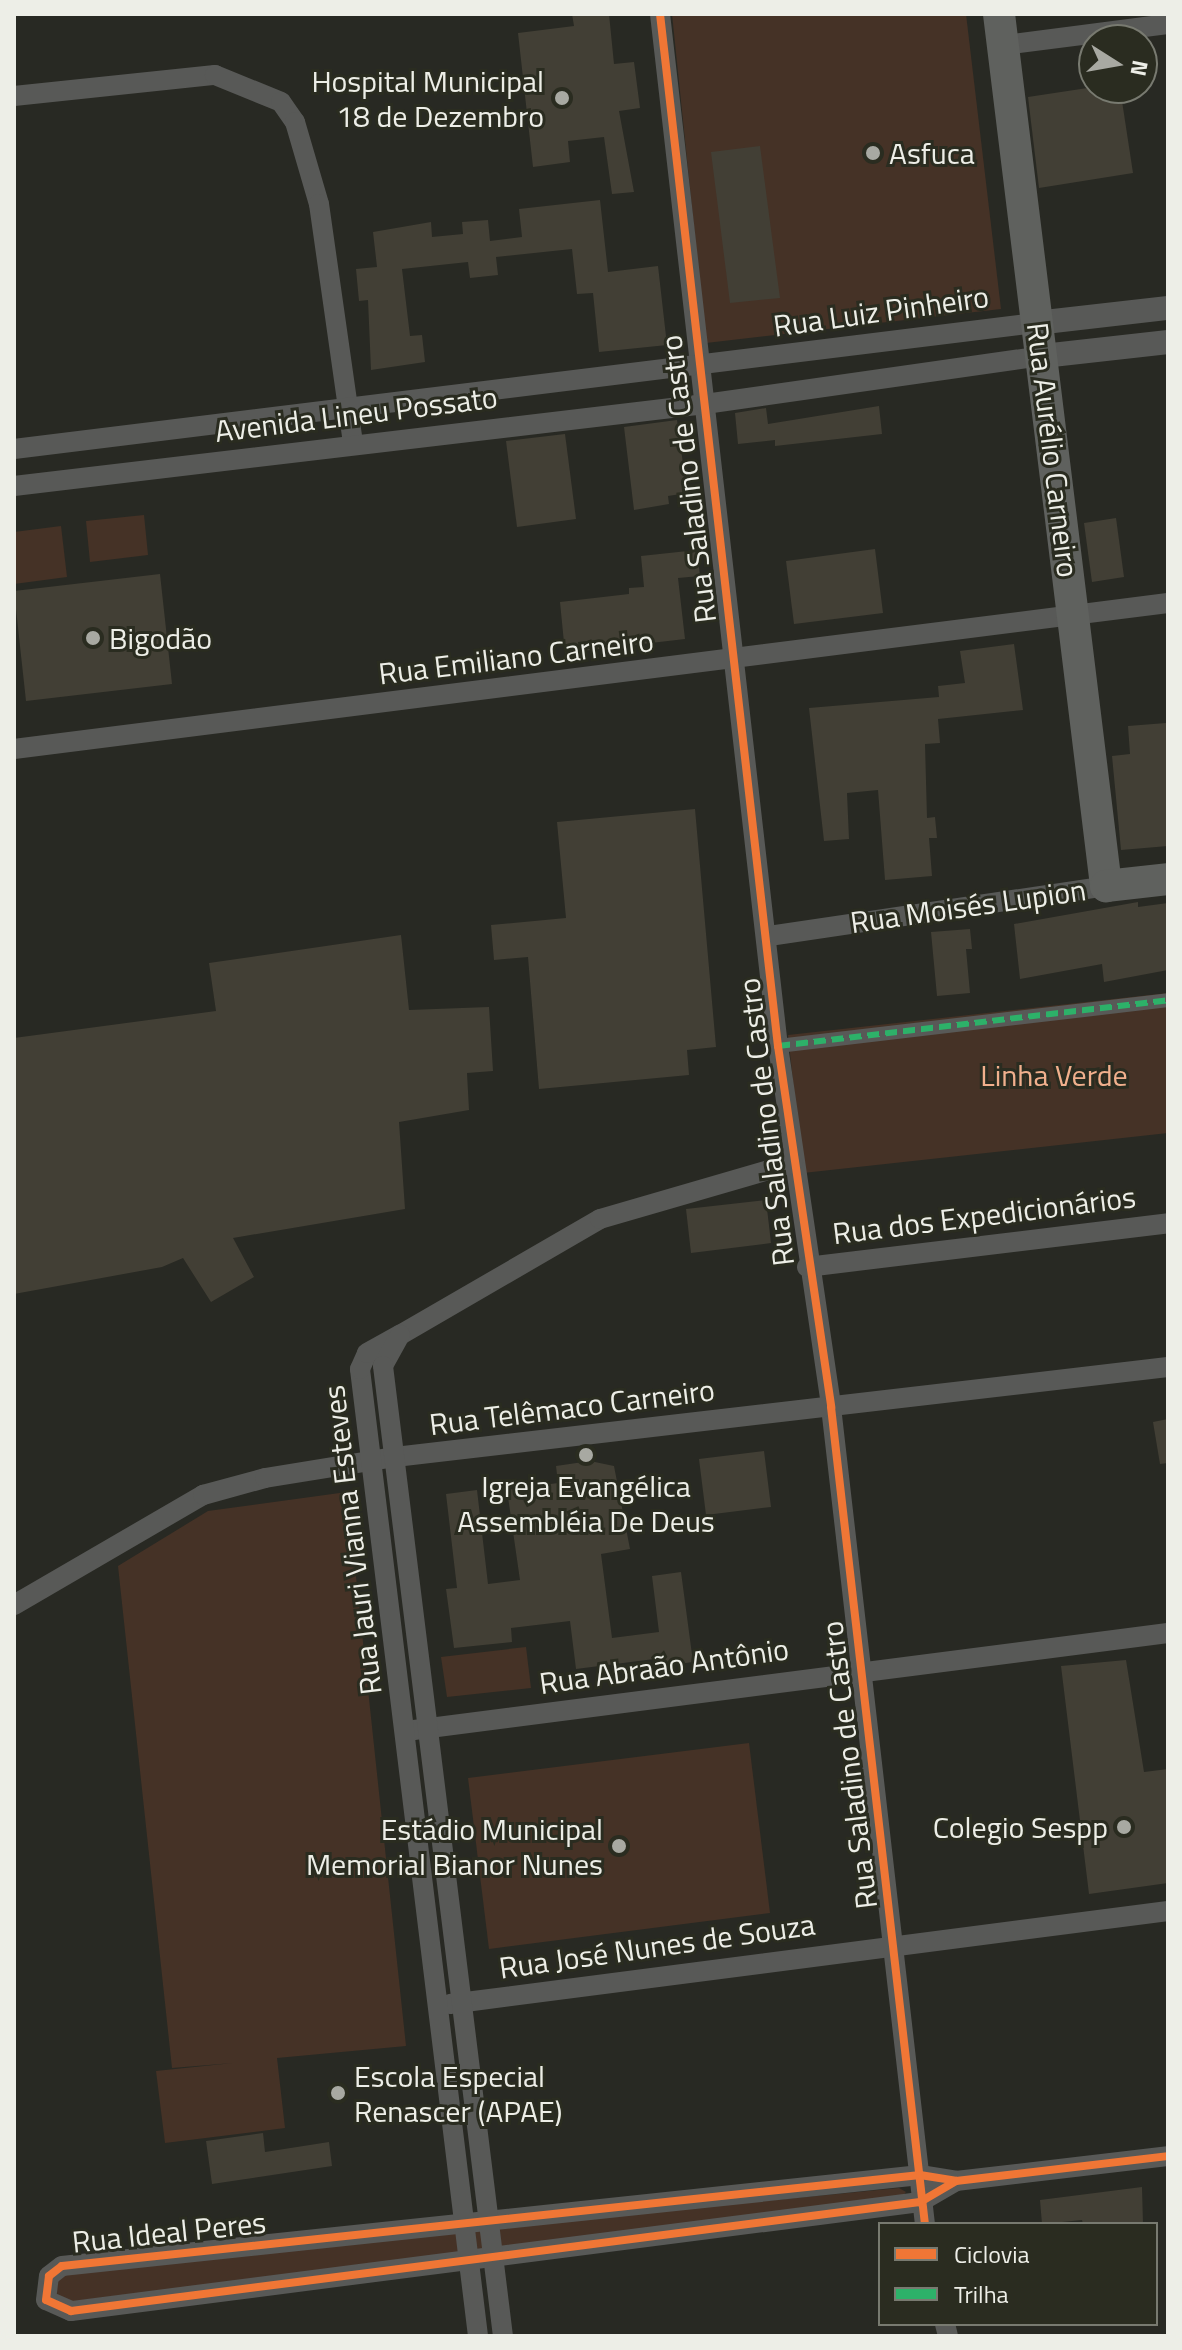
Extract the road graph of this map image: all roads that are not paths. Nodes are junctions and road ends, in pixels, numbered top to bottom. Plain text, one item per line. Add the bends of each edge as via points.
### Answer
1 (660, 14) edge
2 (1168, 24) edge
3 (1001, 30) edge
4 (14, 96) edge
5 (1168, 308) edge
6 (1036, 323) junction
7 (1168, 342) edge
8 (1043, 356) junction
9 (698, 367) junction
10 (565, 383) junction
11 (705, 404) junction
12 (345, 407) junction
13 (570, 419) junction
14 (353, 443) junction
15 (14, 449) edge
16 (14, 486) edge
17 (1168, 603) edge
18 (1074, 615) junction
19 (734, 659) junction
20 (14, 749) edge
21 (1168, 879) edge
22 (1106, 886) junction
23 (769, 936) junction
24 (1168, 1000) edge
25 (778, 1046) junction
26 (793, 1163) junction
27 (1168, 1223) edge
28 (807, 1267) junction
29 (400, 1335) junction
30 (1168, 1367) edge
31 (831, 1407) junction
32 (395, 1457) junction
33 (371, 1461) junction
34 (14, 1605) edge
35 (1168, 1633) edge
36 (862, 1670) junction
37 (416, 1730) junction
38 (1168, 1911) edge
39 (895, 1945) junction
40 (462, 2002) junction
41 (440, 2005) junction
42 (1168, 2156) edge
43 (920, 2175) junction
44 (956, 2181) junction
45 (920, 2202) junction
46 (925, 2222) edge
47 (477, 2225) junction
48 (493, 2256) junction
49 (470, 2260) junction
50 (478, 2336) edge
51 (503, 2336) edge

1 - 9 street, Rua Saladino de Castro
2 - 3 street
3 - 6 main road, Rua Aurélio Carneiro
4 - 12 street via 215,75 281,102 295,122 319,204
5 - 6 street, Rua Luiz Pinheiro
6 - 8 main road, Rua Aurélio Carneiro
6 - 9 street, Rua Luiz Pinheiro
7 - 8 street
8 - 11 street
8 - 18 main road, Rua Aurélio Carneiro
9 - 10 street, Avenida Lineu Possato
9 - 11 street, Rua Saladino de Castro
10 - 12 street, Avenida Lineu Possato
10 - 13 street
11 - 13 street, Avenida Lineu Possato
11 - 19 street, Rua Saladino de Castro
12 - 14 street
12 - 15 street, Avenida Lineu Possato
13 - 14 street, Avenida Lineu Possato
14 - 16 street, Avenida Lineu Possato
17 - 18 street, Rua Emiliano Carneiro
18 - 19 street, Rua Emiliano Carneiro
18 - 22 main road, Rua Aurélio Carneiro
19 - 20 street, Rua Emiliano Carneiro
19 - 23 street, Rua Saladino de Castro
21 - 22 main road, Rua Moisés Lupion
22 - 23 street, Rua Moisés Lupion
23 - 25 street, Rua Saladino de Castro
24 - 25 street
25 - 26 street, Rua Saladino de Castro
26 - 28 street, Rua Saladino de Castro
26 - 29 street via 600,1219
27 - 28 street, Rua dos Expedicionários
28 - 31 street, Rua Saladino de Castro
29 - 32 street, Rua Jauri Vianna Esteves via 383,1366
29 - 33 street, Rua Jauri Vianna Esteves via 367,1353 360,1369
30 - 31 street, Rua Telêmaco Carneiro
31 - 32 street, Rua Telêmaco Carneiro
31 - 36 street, Rua Saladino de Castro
32 - 33 street, Rua Telêmaco Carneiro
32 - 37 street, Rua Jauri Vianna Esteves
33 - 34 street, Rua Telêmaco Carneiro via 265,1478 203,1495
33 - 37 street, Rua Jauri Vianna Esteves
35 - 36 street, Rua Abraão Antônio
36 - 37 street, Rua Abraão Antônio
36 - 39 street, Rua Saladino de Castro
37 - 40 street, Rua Jauri Vianna Esteves
37 - 41 street, Rua Jauri Vianna Esteves
38 - 39 street, Rua José Nunes de Souza
39 - 40 street, Rua José Nunes de Souza
39 - 43 street, Rua Saladino de Castro
40 - 41 street, Rua José Nunes de Souza
40 - 47 street, Rua Jauri Vianna Esteves
41 - 47 street, Rua Jauri Vianna Esteves
42 - 44 street, Rua Ideal Peres
43 - 44 street, Rua Ideal Peres
43 - 45 street, Rua Saladino de Castro
43 - 47 street, Rua Ideal Peres
44 - 45 street, Rua Ideal Peres
45 - 46 street, Rua Saladino de Castro
45 - 48 street, Rua Ideal Peres
47 - 48 street, Rua Jauri Vianna Esteves
47 - 49 street, Rua Jauri Vianna Esteves
47 - 49 street, Rua Ideal Peres via 62,2266 49,2276 46,2300 71,2311
48 - 49 street, Rua Ideal Peres
48 - 51 street, Rua Jauri Vianna Esteves
49 - 50 street, Rua Jauri Vianna Esteves

